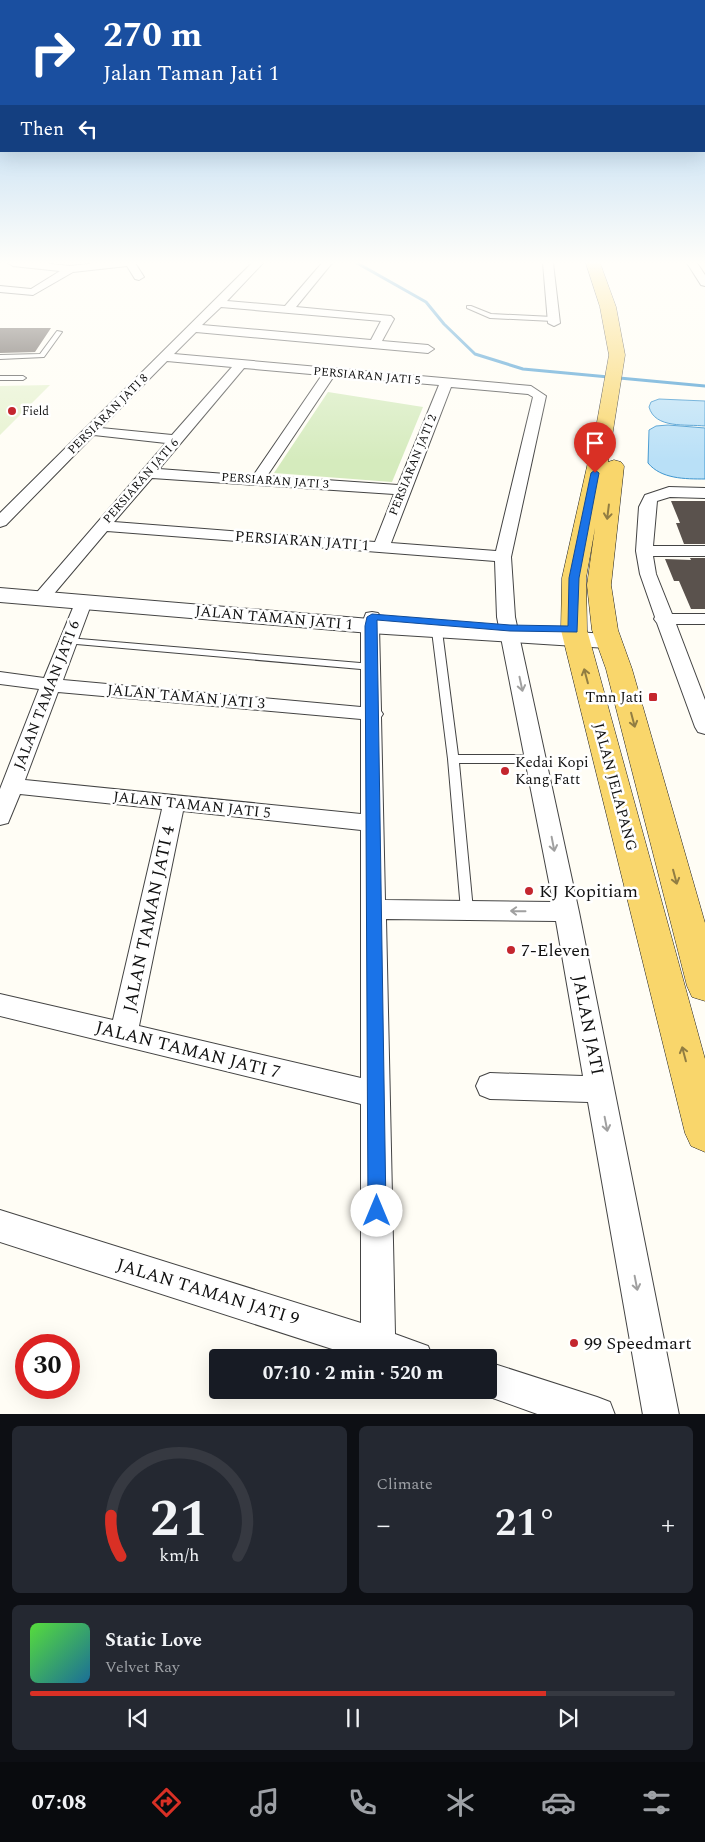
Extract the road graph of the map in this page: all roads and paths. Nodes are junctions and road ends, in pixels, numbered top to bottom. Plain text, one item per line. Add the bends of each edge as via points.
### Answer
1 (192, 329) edge
2 (204, 329) edge
3 (383, 329) edge
4 (613, 329) edge
5 (626, 329) edge
6 (59, 332) dead end
7 (375, 344) junction
8 (428, 349) dead end
9 (0, 357) edge
10 (166, 357) junction
11 (242, 364) junction
12 (623, 364) junction
13 (330, 372) junction
14 (0, 378) edge
15 (23, 378) dead end
16 (446, 383) junction
17 (538, 393) joint
18 (618, 395) junction
19 (92, 431) junction
20 (176, 440) junction
21 (148, 472) junction
22 (257, 480) junction
23 (402, 490) junction
24 (705, 493) edge
25 (0, 522) edge
26 (101, 526) junction
27 (381, 547) junction
28 (644, 551) junction
29 (705, 551) edge
30 (503, 557) junction
31 (0, 585) edge
32 (45, 594) junction
33 (0, 595) edge
34 (83, 602) junction
35 (663, 619) junction
36 (705, 619) edge
37 (371, 621) junction
38 (437, 631) junction
39 (510, 632) junction
40 (590, 635) junction
41 (68, 641) junction
42 (372, 667) junction
43 (0, 678) edge
44 (51, 684) junction
45 (699, 696) edge
46 (373, 714) junction
47 (705, 727) edge
48 (453, 759) junction
49 (536, 759) junction
50 (12, 786) junction
51 (174, 803) junction
52 (0, 817) edge
53 (373, 823) junction
54 (374, 909) junction
55 (467, 910) junction
56 (566, 912) junction
57 (705, 986) edge
58 (0, 1005) edge
59 (124, 1034) junction
60 (490, 1086) dead end
61 (600, 1089) junction
62 (376, 1095) junction
63 (705, 1133) edge
64 (0, 1226) edge
65 (378, 1346) junction
66 (388, 1349) edge
67 (497, 1383) edge
68 (597, 1414) edge
69 (661, 1414) edge

1 - 10 street, PERSIARAN JATI 8
2 - 7 street
3 - 7 street
4 - 12 main road, JALAN JELAPANG
5 - 12 main road, JALAN JELAPANG via 630,350
6 - 9 lane via 42,356
7 - 8 street
10 - 11 street, PERSIARAN JATI 5
10 - 19 street, PERSIARAN JATI 8
11 - 13 street, PERSIARAN JATI 5
11 - 20 street, PERSIARAN JATI 6
12 - 18 main road, JALAN JELAPANG
13 - 16 street, PERSIARAN JATI 5
13 - 22 street
14 - 15 lane
16 - 17 street, PERSIARAN JATI 5
16 - 23 street, PERSIARAN JATI 2
17 - 30 street, JALAN JATI via 540,398
18 -> 40 main road, JALAN JELAPANG via 612,477
18 - 40 main road, JALAN JELAPANG via 606,422 574,578
19 - 20 street
19 - 25 street, PERSIARAN JATI 8
20 - 21 street, PERSIARAN JATI 6
21 - 22 street, PERSIARAN JATI 3
21 - 26 street, PERSIARAN JATI 6
22 - 23 street, PERSIARAN JATI 3
23 - 27 street, PERSIARAN JATI 2
24 - 28 street via 669,492 650,498
26 - 27 street, PERSIARAN JATI 1
26 - 32 street, PERSIARAN JATI 6
27 - 30 street, PERSIARAN JATI 1
28 - 29 street
28 - 35 street
30 - 39 street, JALAN JATI via 506,617
31 - 32 street, JALAN TAMAN JATI 1
32 - 33 street, JALAN TAMAN JATI 1
32 - 34 street, JALAN TAMAN JATI 1
32 - 37 street, JALAN TAMAN JATI 1
34 - 37 street, JALAN TAMAN JATI 1
34 - 41 street, JALAN TAMAN JATI 6
35 - 36 street
35 - 45 street
37 - 38 street, JALAN TAMAN JATI 1
37 - 39 street, JALAN TAMAN JATI 1
37 - 42 street
38 - 39 street, JALAN TAMAN JATI 1
38 - 48 lane
39 - 40 street, JALAN TAMAN JATI 1
39 -> 49 street, JALAN JATI
40 -> 57 main road, JALAN JELAPANG via 619,670
63 -> 40 main road, JALAN JELAPANG
41 - 42 lane
41 - 44 street, JALAN TAMAN JATI 6
42 - 46 street
43 - 44 street, JALAN TAMAN JATI 3
44 - 46 street, JALAN TAMAN JATI 3
44 - 50 street, JALAN TAMAN JATI 6
45 - 47 street
46 - 53 street
48 - 49 lane
48 - 55 lane
49 -> 56 street, JALAN JATI
50 - 51 street, JALAN TAMAN JATI 5
50 - 52 street, JALAN TAMAN JATI 6
51 - 53 street, JALAN TAMAN JATI 5
51 - 59 street, JALAN TAMAN JATI 4
53 - 54 street
54 - 55 street
54 - 62 street
56 -> 55 street
56 - 61 street, JALAN JATI
58 - 59 street, JALAN TAMAN JATI 7
59 - 62 street, JALAN TAMAN JATI 7
60 - 61 street
61 -> 69 street, JALAN JATI
62 - 65 street
64 - 65 street, JALAN TAMAN JATI 9
65 - 66 street, JALAN TAMAN JATI 9
67 - 68 street

